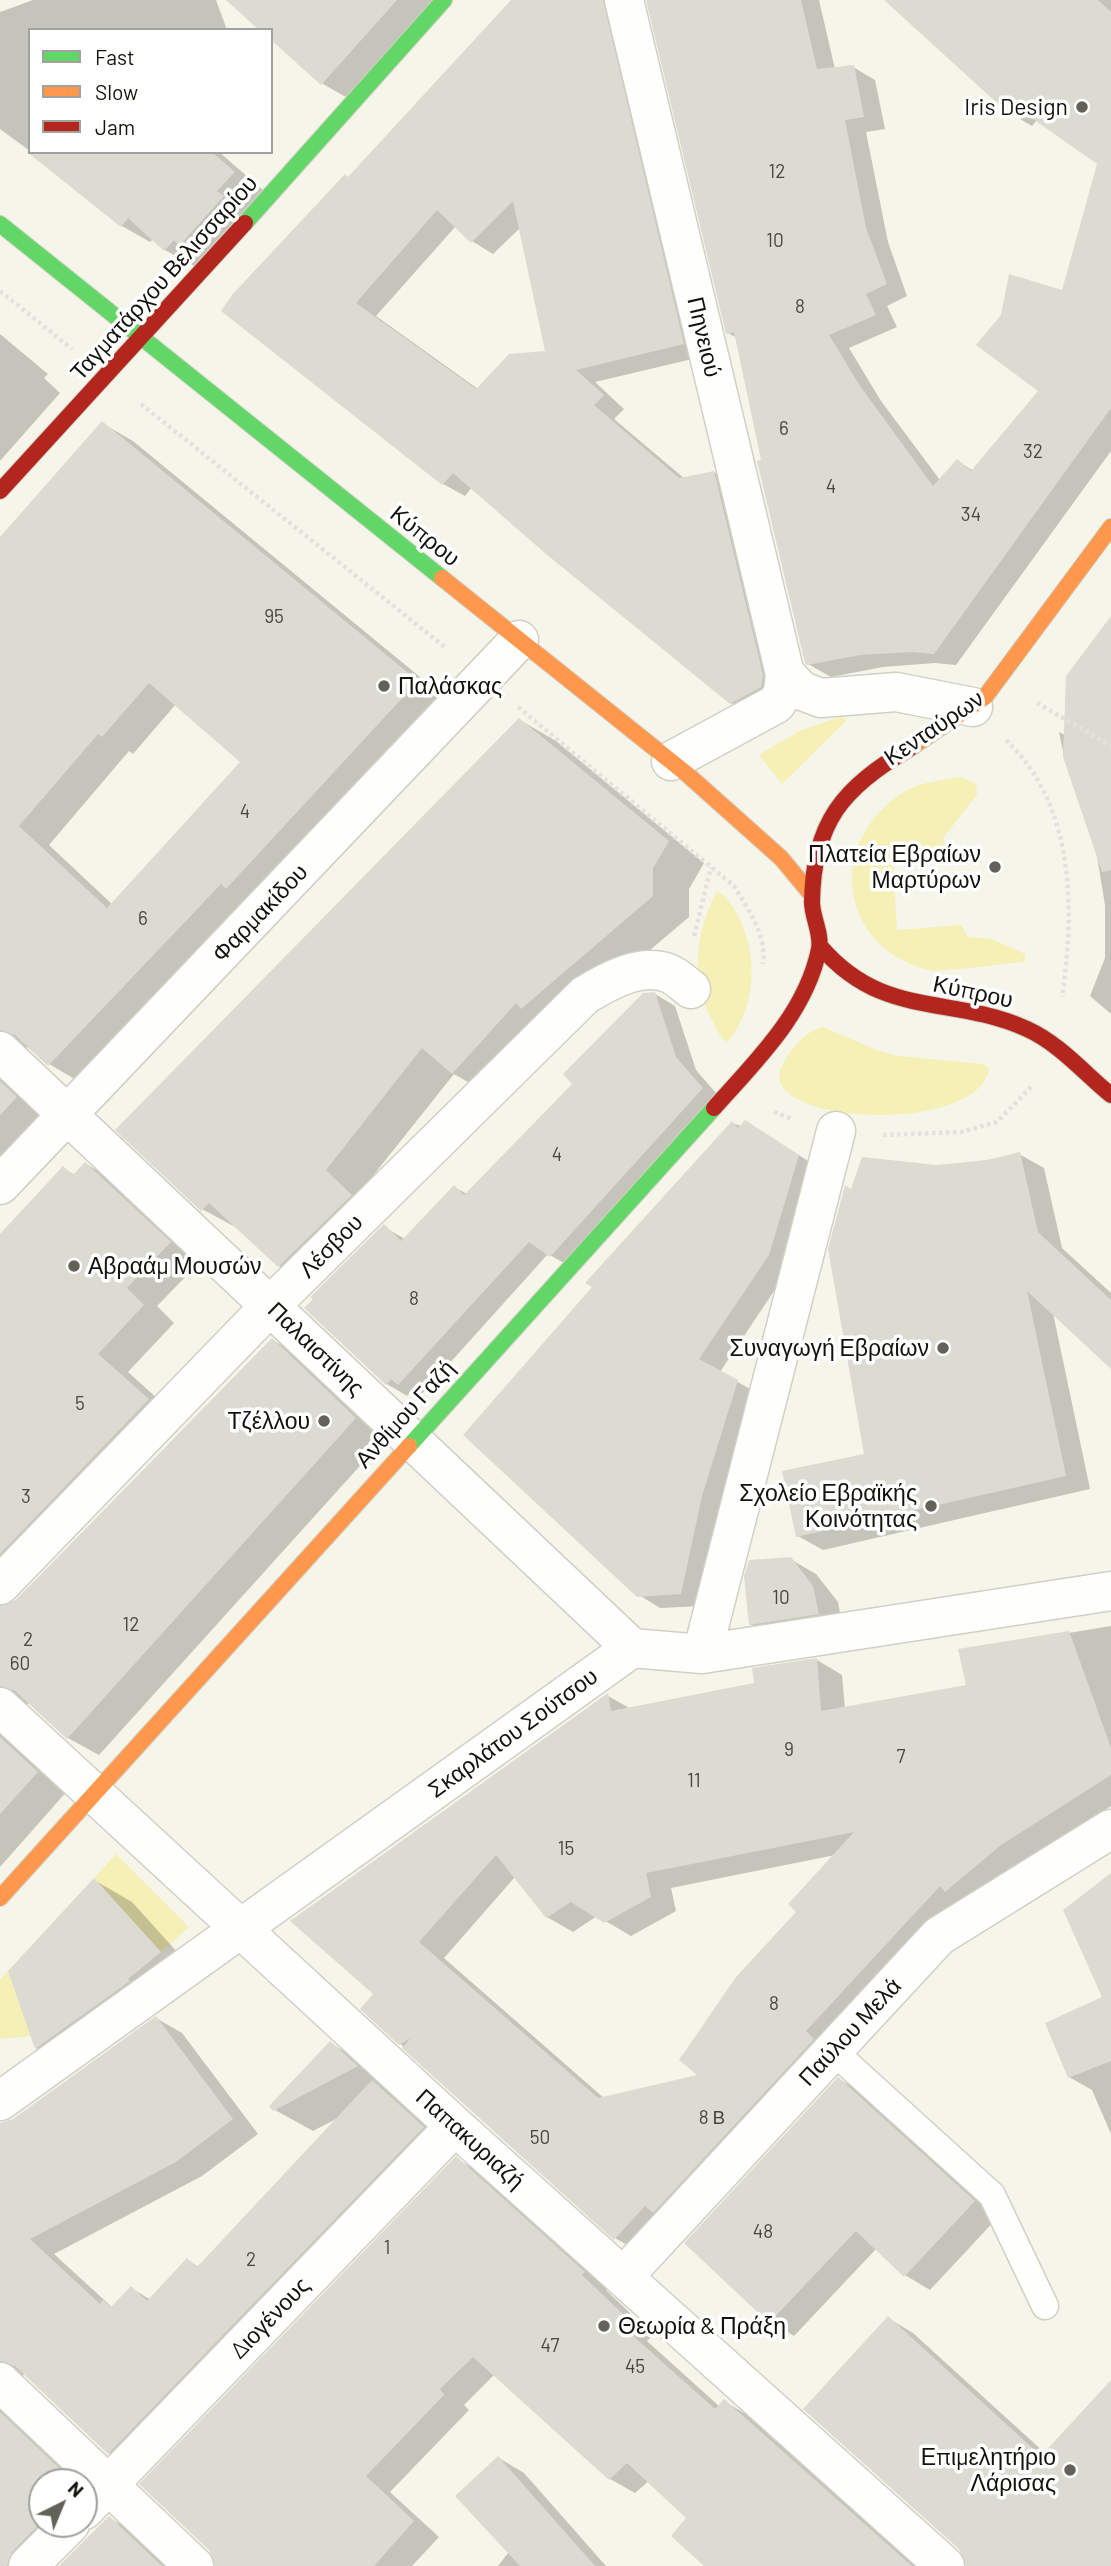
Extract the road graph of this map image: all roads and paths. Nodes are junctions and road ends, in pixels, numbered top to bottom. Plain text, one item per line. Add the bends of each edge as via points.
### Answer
1 (444, 0) edge
2 (624, 0) edge
3 (0, 225) edge
4 (0, 291) edge
5 (142, 338) junction
6 (107, 376) junction
7 (0, 491) edge
8 (1111, 527) edge
9 (519, 640) junction
10 (785, 674) junction
11 (483, 678) junction
12 (1000, 681) junction
13 (973, 708) junction
14 (1111, 746) edge
15 (671, 761) junction
16 (811, 894) junction
17 (820, 946) junction
18 (762, 966) dead end
19 (691, 989) dead end
20 (1055, 1047) junction
21 (0, 1051) edge
22 (733, 1088) junction
23 (1111, 1095) edge
24 (67, 1115) junction
25 (836, 1131) junction
26 (0, 1185) edge
27 (270, 1306) junction
28 (412, 1440) junction
29 (0, 1585) edge
30 (1109, 1599) edge
31 (632, 1648) junction
32 (702, 1654) junction
33 (0, 1707) edge
34 (93, 1794) junction
35 (1111, 1829) edge
36 (0, 1898) edge
37 (242, 1927) junction
38 (832, 2050) junction
39 (0, 2101) edge
40 (455, 2126) junction
41 (623, 2277) junction
42 (1045, 2306) dead end
43 (0, 2382) edge
44 (71, 2468) edge
45 (98, 2496) edge
46 (98, 2499) edge
47 (56, 2538) edge
48 (28, 2566) edge
49 (194, 2566) edge
50 (945, 2566) edge

1 - 5 main road, Ταγματάρχου Βελισσαρίου
2 - 10 street, Πηνειού
3 - 5 main road, Κύπρου
4 - 6 path
5 - 6 main road, Ταγματάρχου Βελισσαρίου
5 - 9 main road, Κύπρου
6 - 7 main road, Ταγματάρχου Βελισσαρίου
6 - 11 path
8 - 12 main road, Κενταύρων
9 - 11 street, Φαρμακίδου
9 - 15 main road, Κύπρου
10 - 13 street via 802,691 821,698 896,692
10 - 15 street via 783,693 776,704
11 - 18 path via 734,886 754,919 764,952
11 - 24 street, Φαρμακίδου
12 - 13 main road, Κενταύρων
12 - 14 path
13 - 16 main road, Κενταύρων via 855,784 826,826 817,849
13 - 20 path via 1025,759 1044,787 1054,816 1071,919
15 - 16 main road, Κύπρου via 746,824
16 - 17 main road, Κενταύρων
17 - 20 main road, Κύπρου via 846,975 888,998 1007,1021
17 - 22 main road, Ανθίμου Γαζή via 793,1015
19 - 27 street, Λέσβου via 668,973 639,971 584,995
20 - 23 main road, Κύπρου
20 - 25 path via 1035,1083 997,1122 961,1132 900,1137
21 - 24 street, Παλαιστίνης
22 - 25 path via 758,1106
22 - 28 main road, Ανθίμου Γαζή
24 - 26 street, Φαρμακίδου
24 - 27 street, Παλαιστίνης
25 - 32 street
27 - 28 street, Παλαιστίνης
27 - 29 street, Λέσβου
28 - 31 street, Παλαιστίνης
28 - 34 main road, Ανθίμου Γαζή
30 - 32 street
31 - 32 street
31 - 37 street, Σκαρλάτου Σούτσου
33 - 34 street, Παπακυριαζή
34 - 36 main road, Ανθίμου Γαζή
34 - 37 street, Παπακυριαζή
35 - 38 street, Παύλου Μελά via 939,1936
37 - 39 street, Σκαρλάτου Σούτσου
37 - 40 street, Παπακυριαζή
38 - 41 street, Παύλου Μελά
38 - 42 lane via 992,2195
40 - 41 street, Παπακυριαζή
40 - 45 street, Διογένους
41 - 50 street, Παπακυριαζή
43 - 44 street
46 - 49 street
47 - 48 street

